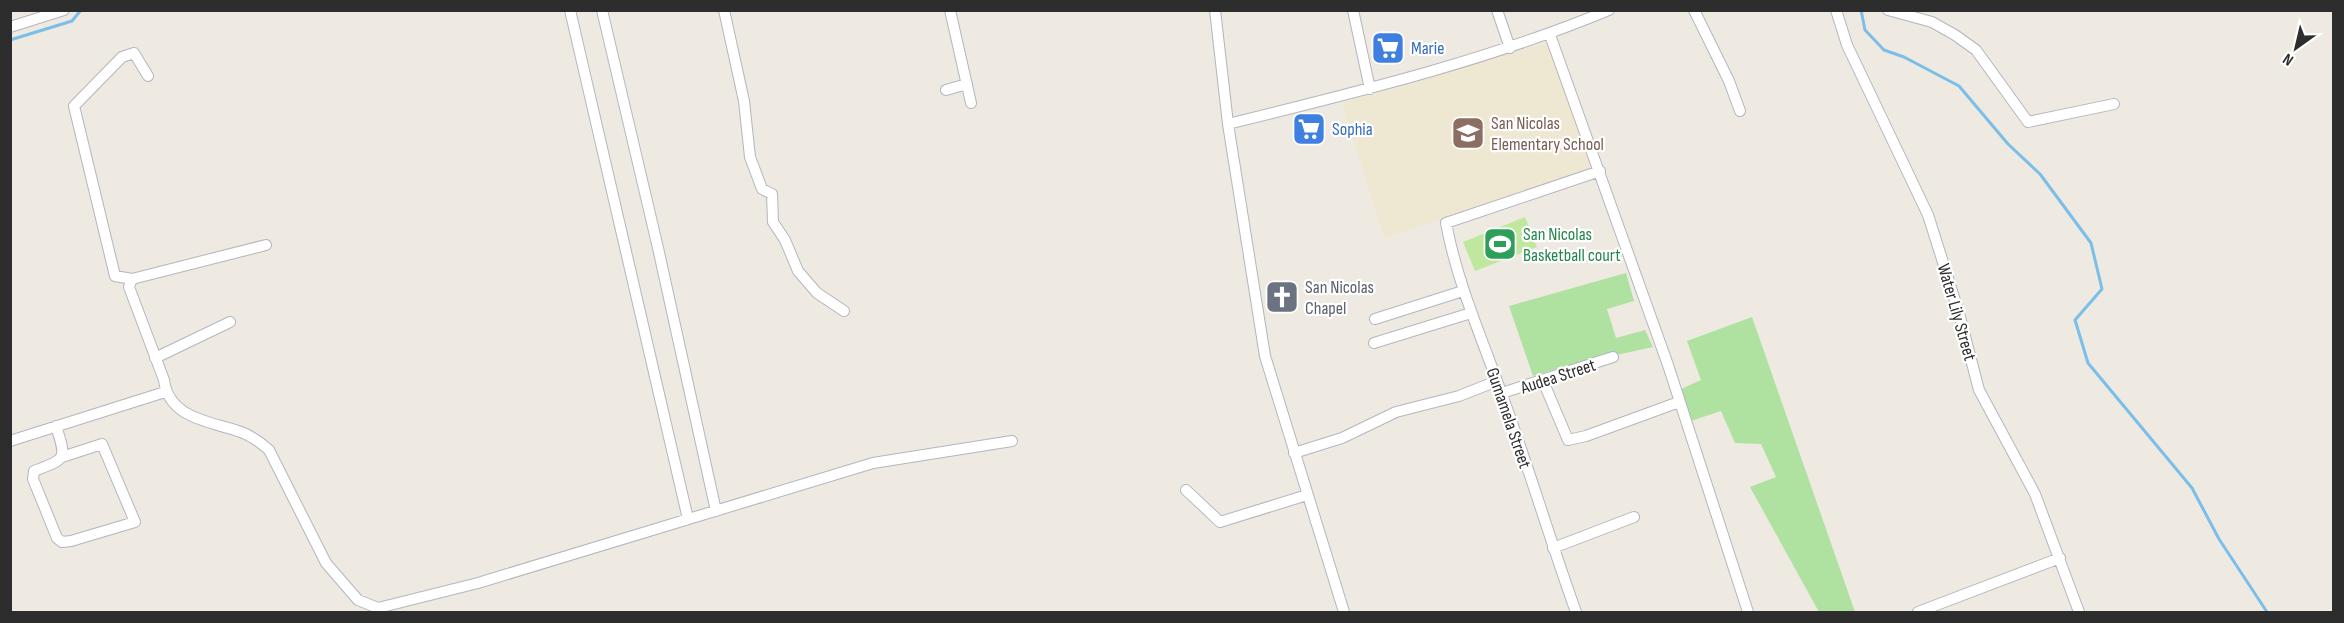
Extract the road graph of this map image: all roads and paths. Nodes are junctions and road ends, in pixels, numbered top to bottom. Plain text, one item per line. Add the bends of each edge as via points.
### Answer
1 (64, 10) edge
2 (570, 10) edge
3 (602, 10) edge
4 (724, 10) edge
5 (950, 10) edge
6 (1215, 10) edge
7 (1353, 10) edge
8 (1497, 10) edge
9 (1609, 10) edge
10 (1694, 10) edge
11 (1836, 10) edge
12 (1888, 10) edge
13 (10, 27) edge
14 (1550, 34) junction
15 (1510, 48) junction
16 (148, 76) dead end
17 (966, 84) junction
18 (1370, 88) junction
19 (946, 90) dead end
20 (972, 103) dead end
21 (2114, 105) dead end
22 (1740, 111) dead end
23 (1228, 124) junction
24 (1600, 171) junction
25 (266, 245) dead end
26 (132, 279) junction
27 (1463, 291) junction
28 (844, 311) dead end
29 (1471, 313) junction
30 (1375, 319) dead end
31 (230, 322) dead end
32 (1374, 343) dead end
33 (1613, 357) dead end
34 (155, 358) junction
35 (1497, 381) junction
36 (1543, 381) junction
37 (165, 392) junction
38 (1502, 393) junction
39 (1679, 402) junction
40 (57, 426) junction
41 (10, 441) edge
42 (1012, 441) dead end
43 (1294, 453) junction
44 (62, 457) junction
45 (1186, 490) dead end
46 (1307, 495) junction
47 (716, 511) junction
48 (1634, 517) dead end
49 (688, 519) junction
50 (1553, 548) junction
51 (2060, 558) junction
52 (1344, 612) edge
53 (1576, 612) edge
54 (1748, 612) edge
55 (1918, 612) edge
56 (2079, 612) edge

1 - 13 street
2 - 49 street
3 - 47 street
4 - 28 street via 744,101 750,157 762,189 772,194 773,222 798,271 817,293
5 - 17 street
6 - 23 street
7 - 18 street
8 - 15 street
9 - 14 street
10 - 22 street
11 - 51 street, Water Lily Street via 1847,45 1928,215 1984,401 2035,494
12 - 21 street via 1932,22 1976,50 2028,122
14 - 15 street
14 - 24 street
15 - 18 street
16 - 26 street via 134,53 122,57 74,106 115,276
17 - 19 street
17 - 20 street
18 - 23 street
23 - 43 street via 1265,356
24 - 27 street, Gumamela Street via 1446,223
24 - 39 street
25 - 26 street
26 - 34 street via 129,286 134,304
27 - 29 street, Gumamela Street
27 - 30 street
29 - 32 street
29 - 35 street, Gumamela Street
31 - 34 street
33 - 36 street, Audea Street
34 - 37 street
35 - 38 street, Gumamela Street
35 - 43 street via 1459,396 1396,412 1342,438
36 - 38 street, Audea Street
36 - 39 street via 1568,441
37 - 40 street
37 - 49 street via 194,418 241,432 268,450 326,563 358,600 378,608 478,583
38 - 50 street, Gumamela Street
39 - 54 street
40 - 41 street
40 - 44 street
42 - 47 street via 873,463
43 - 46 street
44 - 44 street via 102,444 135,522 71,541 57,538 33,479 34,471
45 - 46 street via 1220,522
46 - 52 street
47 - 49 street
48 - 50 street
50 - 53 street, Gumamela Street
51 - 55 street
51 - 56 street, Water Lily Street

